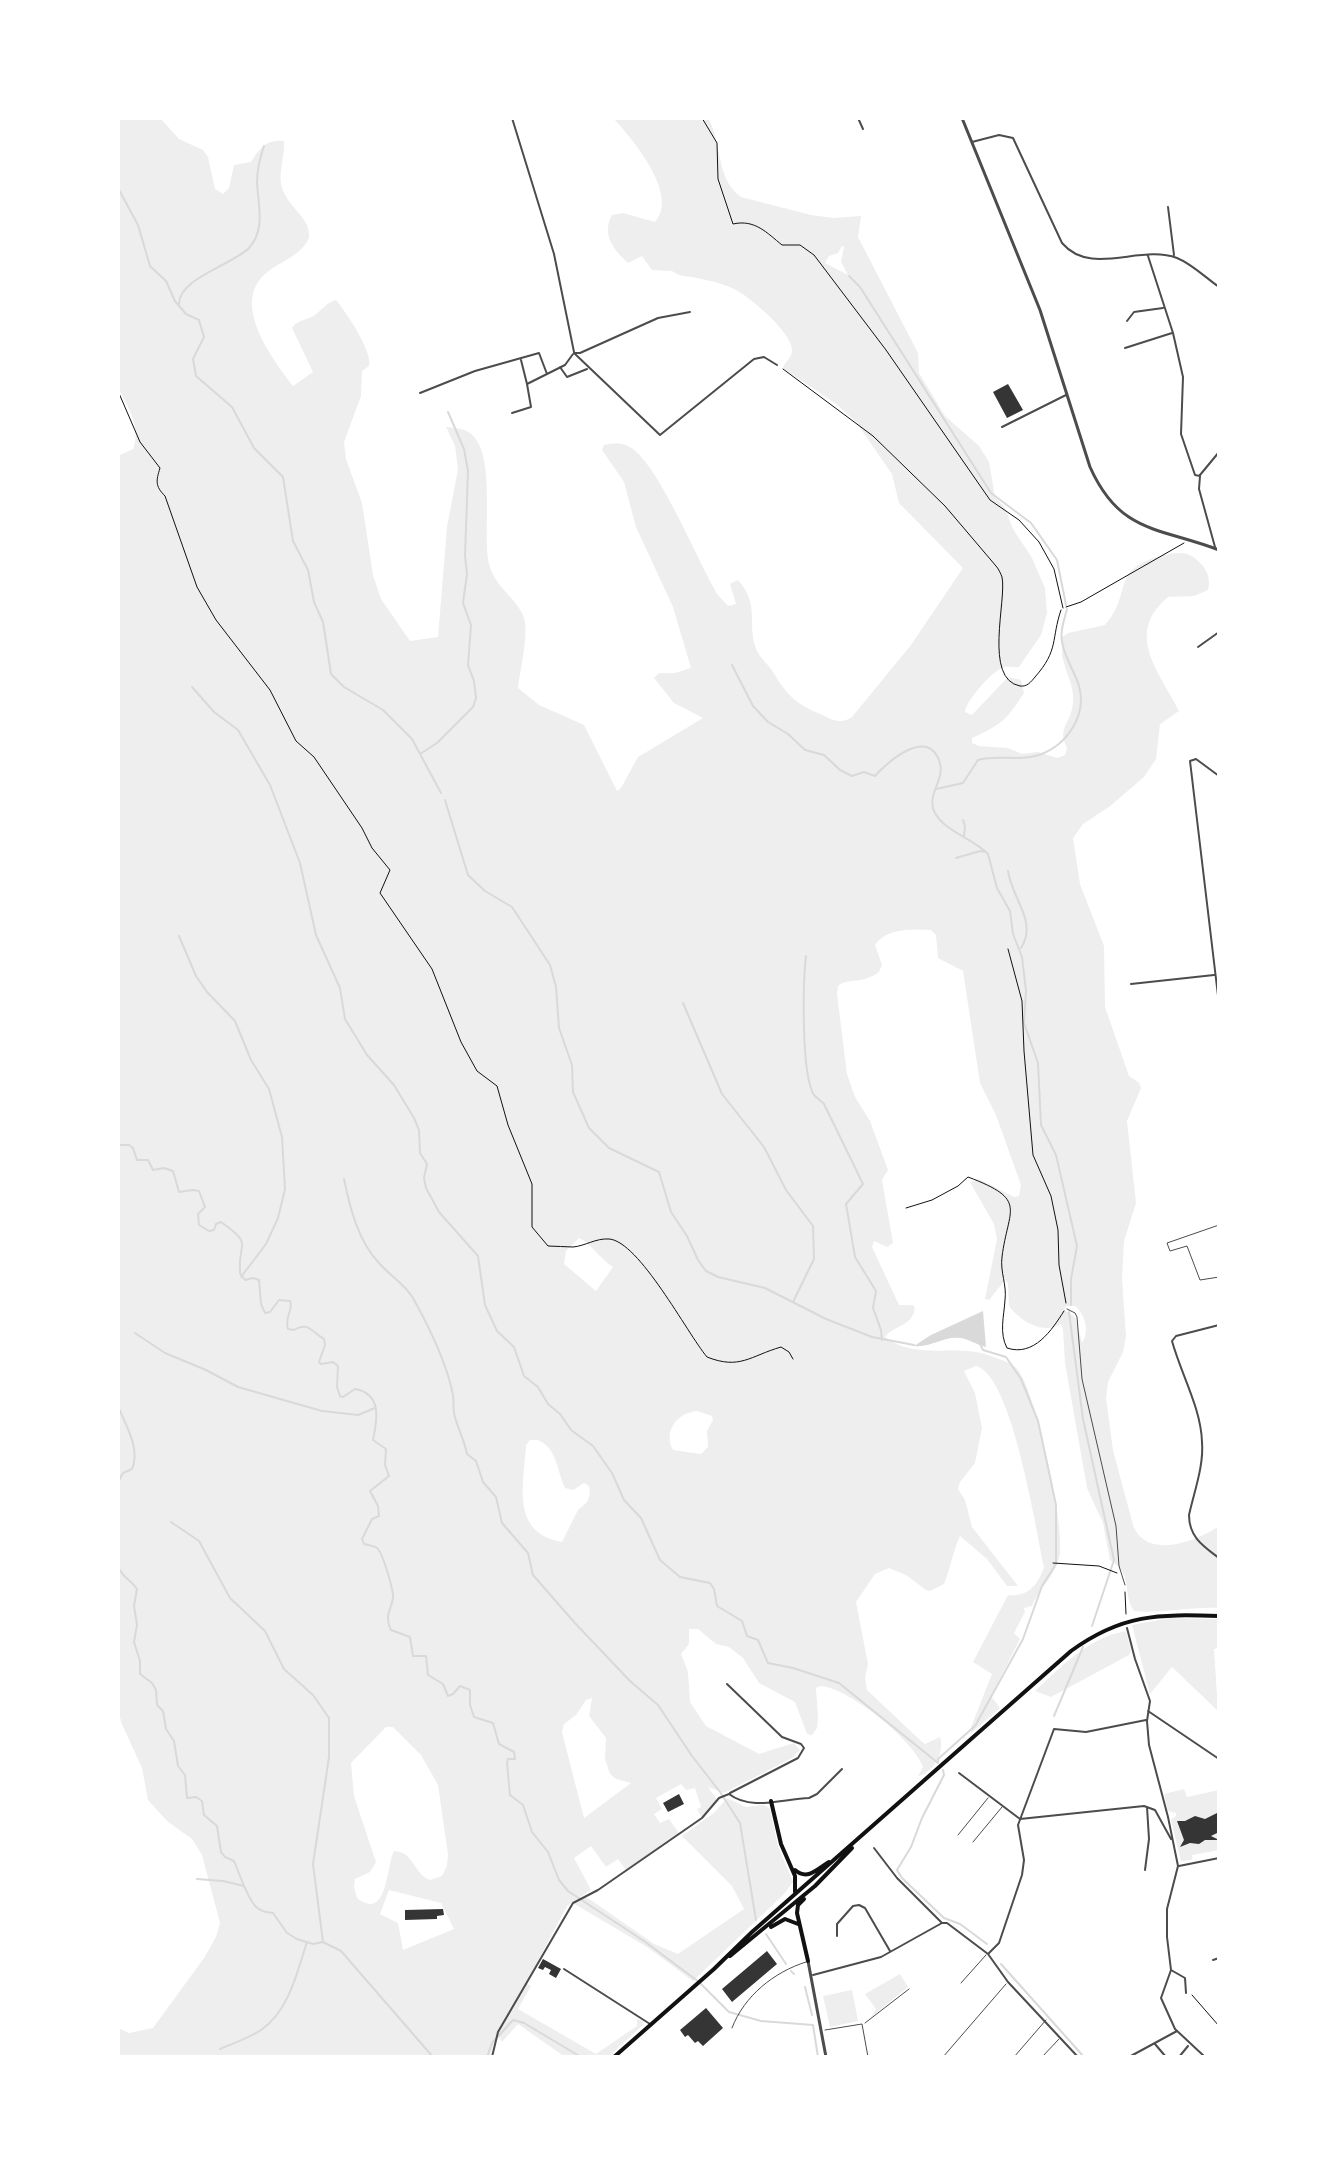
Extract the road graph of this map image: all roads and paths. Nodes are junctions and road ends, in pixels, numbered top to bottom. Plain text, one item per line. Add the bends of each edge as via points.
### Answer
1 (512, 118) edge
2 (702, 118) edge
3 (858, 118) edge
4 (962, 118) edge
5 (863, 129) dead end
6 (972, 142) junction
7 (1168, 207) dead end
8 (1148, 256) junction
9 (1174, 257) junction
10 (1219, 287) edge
11 (1164, 307) junction
12 (690, 312) dead end
13 (1127, 321) dead end
14 (1173, 333) junction
15 (1125, 348) dead end
16 (574, 353) junction
17 (521, 359) junction
18 (777, 365) joint
19 (560, 367) junction
20 (588, 368) junction
21 (547, 374) junction
22 (527, 384) junction
23 (118, 391) edge
24 (420, 393) dead end
25 (1067, 394) junction
26 (512, 413) dead end
27 (1002, 427) dead end
28 (1219, 452) edge
29 (1200, 476) junction
30 (1187, 540) junction
31 (1217, 549) edge
32 (1063, 608) junction
33 (1219, 632) edge
34 (1198, 647) dead end
35 (1219, 776) edge
36 (1008, 949) dead end
37 (1219, 957) edge
38 (1213, 958) junction
39 (1215, 975) junction
40 (1131, 984) dead end
41 (1219, 1004) edge
42 (906, 1208) dead end
43 (1219, 1225) edge
44 (1219, 1277) edge
45 (1067, 1309) junction
46 (1219, 1325) edge
47 (793, 1359) dead end
48 (1219, 1558) edge
49 (1053, 1563) dead end
50 (1117, 1573) dead end
51 (1125, 1585) joint
52 (1126, 1614) dead end
53 (1219, 1616) edge
54 (1127, 1628) dead end
55 (727, 1684) dead end
56 (1148, 1711) junction
57 (1147, 1720) junction
58 (1219, 1759) edge
59 (842, 1769) dead end
60 (959, 1773) dead end
61 (729, 1794) junction
62 (990, 1796) junction
63 (771, 1801) junction
64 (1003, 1806) junction
65 (1147, 1807) junction
66 (1020, 1819) junction
67 (958, 1835) dead end
68 (862, 1837) junction
69 (1173, 1840) junction
70 (973, 1842) dead end
71 (874, 1848) dead end
72 (837, 1858) junction
73 (1219, 1858) edge
74 (1178, 1866) junction
75 (793, 1868) junction
76 (1145, 1870) dead end
77 (810, 1890) junction
78 (795, 1894) junction
79 (942, 1923) junction
80 (801, 1927) junction
81 (756, 1936) junction
82 (837, 1936) dead end
83 (890, 1952) junction
84 (988, 1954) junction
85 (1219, 1958) edge
86 (1213, 1960) dead end
87 (808, 1961) junction
88 (564, 1969) dead end
89 (714, 1969) junction
90 (1171, 1970) junction
91 (811, 1975) junction
92 (1008, 1982) junction
93 (961, 1983) dead end
94 (909, 1989) dead end
95 (1186, 1993) joint
96 (1046, 2020) junction
97 (651, 2024) junction
98 (862, 2024) junction
99 (1219, 2026) edge
100 (732, 2028) dead end
101 (822, 2030) junction
102 (1177, 2031) junction
103 (1061, 2038) junction
104 (1154, 2043) junction
105 (1190, 2044) junction
106 (492, 2057) edge
107 (614, 2057) edge
108 (826, 2057) edge
109 (868, 2057) edge
110 (943, 2057) edge
111 (1014, 2057) edge
112 (1042, 2057) edge
113 (1078, 2057) edge
114 (1129, 2057) edge
115 (1166, 2057) edge
116 (1179, 2057) edge
117 (1205, 2057) edge

1 - 16 street via 554,254
2 - 32 path via 717,143 718,179 733,224 760,226 782,245 800,245 817,258 990,500 1039,542 1054,569
3 - 5 street
4 - 6 street
6 - 8 street via 999,135 1013,138 1072,255
6 - 25 street via 1040,310
7 - 9 street
8 - 9 street
8 - 11 street
9 - 10 street
11 - 13 street via 1134,312
11 - 14 street
12 - 16 street via 658,318
14 - 15 street
14 - 29 street via 1183,377 1181,434 1195,475
16 - 19 street
16 - 20 street
17 - 21 street via 539,353
17 - 22 street
17 - 24 street
18 - 20 street via 764,357 754,359 660,435
18 - 32 path via 873,436 945,506 996,566 1003,596 999,654 1015,684 1030,684 1047,663
19 - 20 street via 567,377
19 - 21 street
21 - 22 street
22 - 26 street via 531,407
23 - 47 path via 140,442 160,468 158,489 201,595 225,635 270,690 296,741 314,757 390,870 380,893 432,969 477,1071 497,1086 532,1184 532,1227 548,1246 611,1239 622,1243 642,1262 707,1357 741,1363 781,1347
25 - 27 street
25 - 30 street via 1105,496 1135,522
28 - 29 street
29 - 31 street
30 - 31 street
30 - 32 path
33 - 34 street
35 - 38 street via 1196,759 1190,761
36 - 45 path via 1022,1001 1033,1155 1051,1196
37 - 38 lane
38 - 39 street
39 - 40 street
39 - 41 street
42 - 45 path via 932,1200 968,1177 1005,1196 1012,1208 1002,1254 1002,1326 1010,1350 1047,1337
43 - 44 lane via 1167,1243 1170,1251 1187,1246 1200,1280
45 - 51 lane via 1077,1317 1082,1379
46 - 48 street via 1172,1341 1202,1437 1190,1526 1197,1540
49 - 50 path
51 - 52 path
53 - 68 main road via 1139,1618 1091,1637
54 - 56 street via 1150,1701
55 - 61 street via 782,1737 804,1748 798,1758
56 - 57 street
56 - 58 street
57 - 66 street via 1086,1732 1054,1729
57 - 69 street
59 - 63 street via 809,1798
60 - 62 street
61 - 63 street via 742,1802
61 - 106 street via 571,1906 497,2035
62 - 64 street
62 - 67 lane
63 - 75 main road
64 - 66 street
64 - 70 lane
65 - 66 street
65 - 69 street via 1157,1812
65 - 76 street
66 - 84 street via 1024,1869 999,1943
68 - 72 main road
68 - 77 main road
69 - 74 street
71 - 79 street
72 - 75 main road via 809,1874
72 - 78 main road
73 - 74 street
74 - 90 street via 1168,1898
75 - 78 main road
77 - 80 main road via 798,1905
77 - 81 main road
78 - 89 main road
79 - 83 street
79 - 84 street
80 - 81 main road via 785,1919
80 - 87 main road
81 - 89 main road
82 - 83 street via 837,1924 859,1905
83 - 91 street
84 - 92 street
84 - 93 lane
85 - 86 street
87 - 91 street
87 - 100 lane via 782,1970 744,2004
88 - 97 street
89 - 97 main road
90 - 95 street via 1185,1978
90 - 102 street via 1161,1998
91 - 101 street
92 - 96 street
92 - 110 lane
94 - 98 lane
95 - 99 path via 1200,2001
96 - 103 street
96 - 111 lane
97 - 107 main road
98 - 101 lane
98 - 109 lane
101 - 108 street
102 - 104 street
102 - 105 street
103 - 112 lane
103 - 113 street
104 - 114 street
104 - 115 street
105 - 116 street
105 - 117 street

